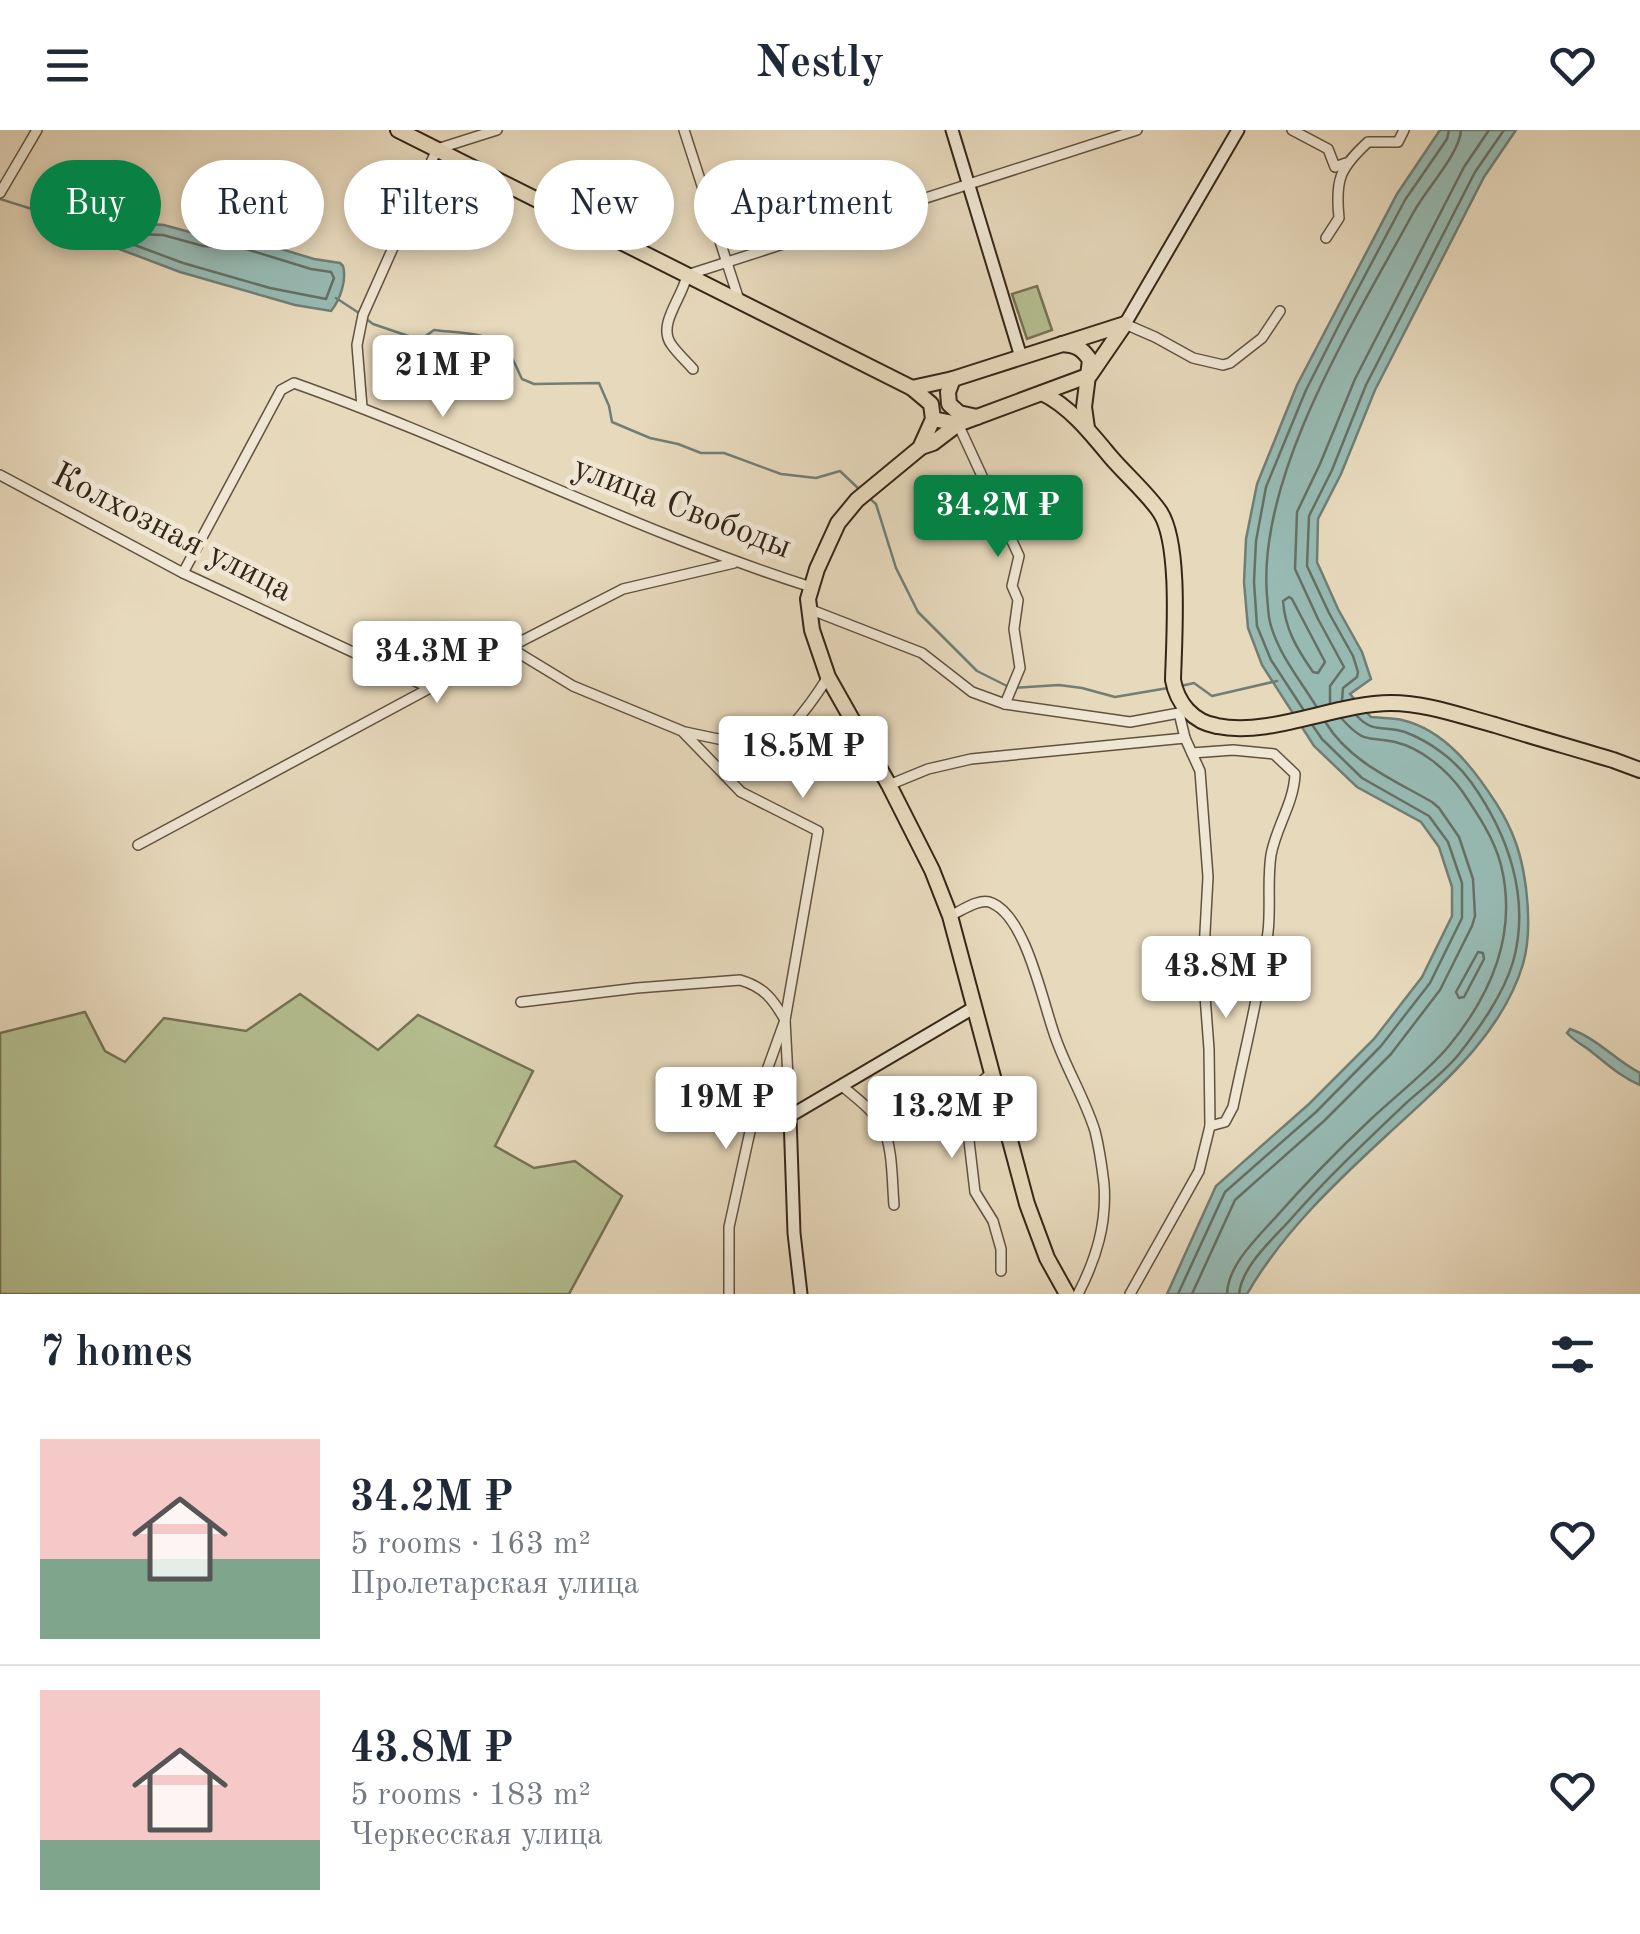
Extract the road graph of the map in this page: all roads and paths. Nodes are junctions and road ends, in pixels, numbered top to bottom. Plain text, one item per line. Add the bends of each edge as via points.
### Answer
1 (37, 130) edge
2 (398, 130) edge
3 (497, 130) edge
4 (684, 130) edge
5 (952, 130) edge
6 (1137, 130) edge
7 (1292, 130) edge
8 (1404, 130) edge
9 (1234, 133) edge
10 (437, 149) junction
11 (1346, 163) junction
12 (969, 184) junction
13 (0, 194) edge
14 (1326, 238) dead end
15 (726, 262) junction
16 (687, 276) junction
17 (739, 300) junction
18 (1280, 311) dead end
19 (1124, 324) junction
20 (1060, 344) junction
21 (1021, 357) junction
22 (693, 369) dead end
23 (1090, 375) junction
24 (952, 379) junction
25 (912, 388) junction
26 (1042, 393) junction
27 (362, 408) junction
28 (932, 411) junction
29 (977, 417) junction
30 (958, 424) junction
31 (1088, 429) junction
32 (919, 448) junction
33 (0, 475) edge
34 (735, 562) junction
35 (183, 574) junction
36 (811, 587) junction
37 (809, 608) junction
38 (509, 647) junction
39 (828, 677) junction
40 (430, 688) junction
41 (1005, 704) junction
42 (1183, 712) junction
43 (682, 732) junction
44 (1185, 738) junction
45 (1192, 753) junction
46 (1640, 770) edge
47 (890, 785) junction
48 (138, 845) dead end
49 (950, 916) junction
50 (521, 1002) dead end
51 (975, 1007) junction
52 (785, 1020) junction
53 (992, 1072) junction
54 (842, 1086) junction
55 (790, 1116) junction
56 (1210, 1126) junction
57 (894, 1206) dead end
58 (1002, 1271) dead end
59 (729, 1294) edge
60 (801, 1294) edge
61 (1067, 1294) edge
62 (1078, 1294) edge
63 (1130, 1294) edge

1 - 13 street
2 - 10 main road
3 - 10 street
4 - 15 street
5 - 12 main road
6 - 12 street
7 - 11 street via 1328,149 1335,167
8 - 11 street via 1398,142 1368,142
9 - 19 main road
10 - 16 main road
10 - 27 street via 363,315
11 - 14 street via 1337,194 1339,218
12 - 15 street
12 - 21 main road
15 - 16 street
15 - 17 street
16 - 17 main road
16 - 22 street via 666,326 668,341
17 - 25 main road
18 - 19 street via 1262,338 1222,365 1192,358
19 - 20 main road
19 - 23 main road
20 - 21 main road
20 - 23 main road via 1082,350
21 - 24 main road
23 - 26 main road
23 - 31 main road
24 - 25 main road
24 - 28 main road
24 - 29 main road via 949,404
25 - 28 main road
26 - 29 main road
26 - 31 main road
27 - 34 street, улица Свободы
27 - 35 street, улица Свободы via 294,383 280,390
28 - 30 main road
28 - 32 main road
29 - 30 main road
30 - 32 main road
30 - 41 street via 1019,556 1012,586 1020,668
31 - 42 main road via 1162,514 1174,576 1173,680
32 - 36 main road via 838,523
33 - 35 street, Колхозная улица
34 - 36 street, улица Свободы
34 - 38 street via 623,589
35 - 40 street, Колхозная улица
36 - 37 main road
37 - 39 main road
37 - 41 street via 922,653 972,692
38 - 40 street
38 - 43 street via 573,686
39 - 43 street via 771,745
39 - 47 main road
40 - 48 street
41 - 42 street via 1130,722
42 - 44 street
42 - 46 main road via 1218,727 1251,727 1374,704 1409,704
43 - 52 street via 742,792 818,830
44 - 45 street
44 - 47 street via 971,759
45 - 56 street via 1200,771 1208,877 1203,969
45 - 56 street via 1274,754 1294,774 1294,792 1272,850 1269,926 1233,1107 1225,1122
47 - 49 main road
49 - 51 main road
49 - 62 street via 984,900 1006,913 1023,940 1095,1131 1103,1230
50 - 52 street via 740,980 772,998
51 - 53 main road
51 - 54 main road
52 - 55 street
52 - 59 street via 758,1094 729,1227
53 - 58 street via 964,1098 975,1192 993,1221
53 - 61 main road via 1027,1204
54 - 55 main road
54 - 57 street via 882,1126
55 - 60 main road
56 - 63 street via 1198,1171

